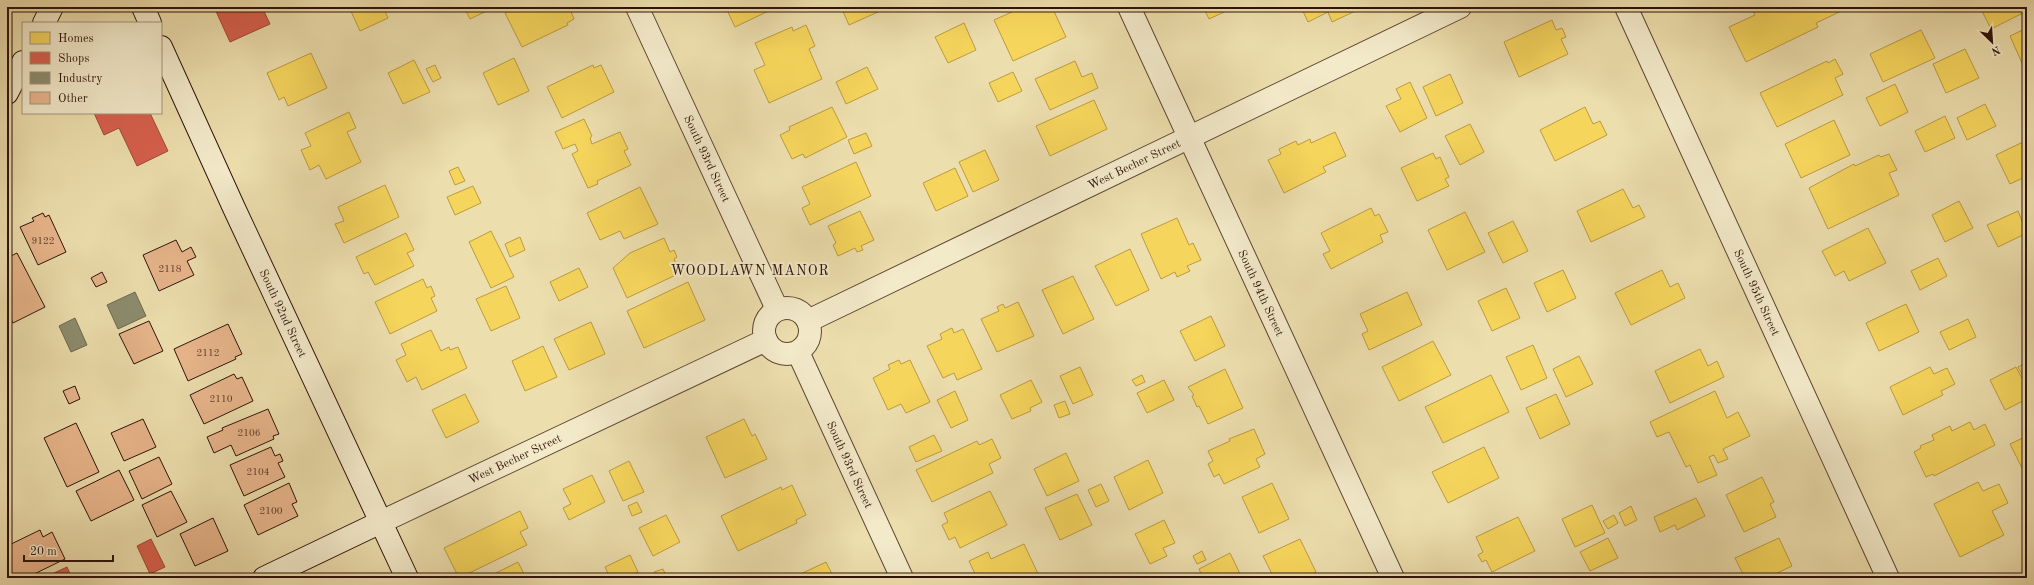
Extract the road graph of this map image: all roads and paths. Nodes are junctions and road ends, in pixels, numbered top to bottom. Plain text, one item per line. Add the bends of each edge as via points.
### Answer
1 (52, 7) edge
2 (143, 7) edge
3 (637, 7) edge
4 (1130, 7) edge
5 (1460, 7) edge
6 (1626, 7) edge
7 (44, 22) edge
8 (150, 22) edge
9 (162, 49) edge
10 (22, 64) edge
11 (7, 92) edge
12 (1190, 138) junction
13 (777, 309) junction
14 (808, 321) junction
15 (766, 340) junction
16 (798, 352) junction
17 (381, 522) junction
18 (264, 578) edge
19 (408, 578) edge
20 (902, 578) edge
21 (1393, 578) edge
22 (1888, 578) edge

1 - 7 street
2 - 8 street
3 - 13 street, South 93rd Street
4 - 12 street, South 94th Street
5 - 12 street, West Becher Street
6 - 22 street, South 95th Street
9 - 17 street, South 92nd Street
10 - 11 street
12 - 14 street, West Becher Street
12 - 21 street, South 94th Street
13 - 14 street via 797,309
13 - 15 street via 765,323
14 - 16 street via 808,342
15 - 16 street via 781,354
15 - 17 street, West Becher Street
16 - 20 street, South 93rd Street
17 - 18 street, West Becher Street
17 - 19 street, South 92nd Street

